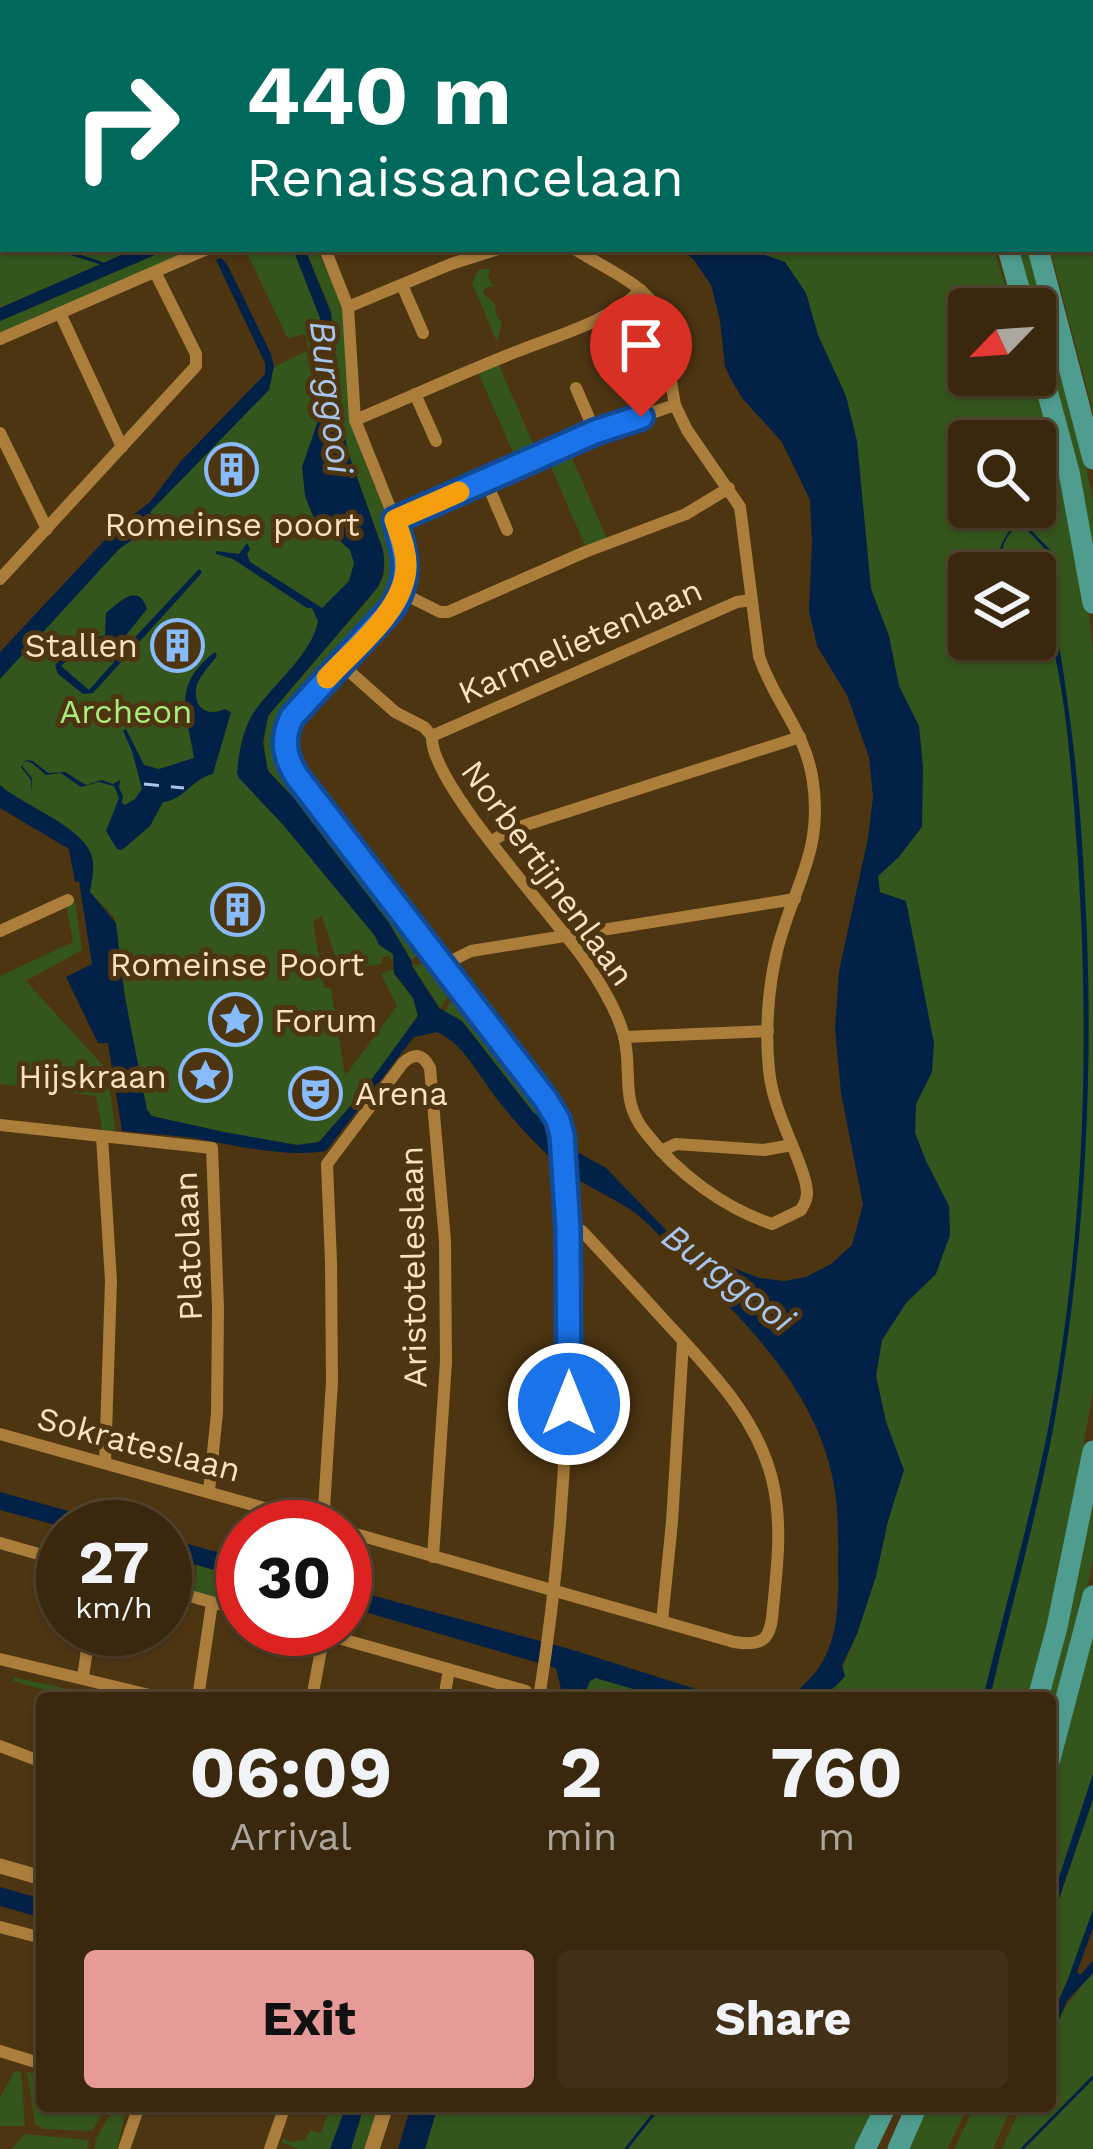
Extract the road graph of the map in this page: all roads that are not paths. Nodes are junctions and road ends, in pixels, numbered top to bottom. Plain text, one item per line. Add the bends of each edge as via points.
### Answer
1 (200, 252) edge
2 (326, 252) edge
3 (489, 252) edge
4 (580, 252) edge
5 (1008, 252) edge
6 (1039, 252) edge
7 (155, 272) junction
8 (402, 285) junction
9 (1018, 288) edge
10 (641, 290) junction
11 (348, 308) junction
12 (60, 313) junction
13 (423, 333) dead end
14 (0, 339) edge
15 (576, 388) dead end
16 (415, 394) junction
17 (1048, 396) edge
18 (675, 405) junction
19 (356, 421) junction
20 (595, 432) junction
21 (0, 433) edge
22 (436, 441) dead end
23 (122, 447) junction
24 (1093, 459) edge
25 (485, 481) junction
26 (729, 488) junction
27 (395, 520) junction
28 (46, 529) junction
29 (507, 530) dead end
30 (0, 579) edge
31 (402, 593) junction
32 (751, 600) junction
33 (1093, 603) edge
34 (341, 664) junction
35 (432, 736) junction
36 (800, 737) junction
37 (492, 841) junction
38 (68, 899) dead end
39 (795, 899) junction
40 (0, 931) edge
41 (566, 935) junction
42 (443, 965) junction
43 (768, 1031) junction
44 (624, 1037) junction
45 (0, 1125) edge
46 (102, 1137) junction
47 (792, 1145) junction
48 (661, 1150) junction
49 (568, 1230) junction
50 (683, 1341) junction
51 (0, 1434) edge
52 (1093, 1451) edge
53 (105, 1462) junction
54 (209, 1491) junction
55 (239, 1500) edge
56 (328, 1500) edge
57 (372, 1539) edge
58 (0, 1543) edge
59 (36, 1553) edge
60 (433, 1557) junction
61 (553, 1588) junction
62 (1093, 1596) edge
63 (192, 1597) edge
64 (212, 1603) junction
65 (216, 1604) edge
66 (662, 1621) junction
67 (372, 1648) edge
68 (86, 1656) edge
69 (320, 1656) edge
70 (0, 1659) edge
71 (449, 1670) junction
72 (83, 1677) junction
73 (139, 1692) edge
74 (199, 1692) edge
75 (314, 1692) edge
76 (445, 1692) edge
77 (526, 1692) edge
78 (534, 1692) edge
79 (1040, 1692) edge
80 (1056, 1736) edge
81 (0, 1746) edge
82 (36, 1760) edge
83 (0, 1866) edge
84 (36, 1876) edge
85 (0, 1927) edge
86 (36, 1936) edge
87 (0, 2051) edge
88 (36, 2062) edge
89 (137, 2112) edge
90 (283, 2112) edge
91 (384, 2112) edge
92 (883, 2112) edge
93 (914, 2112) edge
94 (124, 2149) edge
95 (270, 2149) edge
96 (372, 2149) edge
97 (866, 2149) edge
98 (898, 2149) edge

1 - 7 street
2 - 11 street
3 - 8 street
4 - 10 street
5 - 9 highway
6 - 24 highway
7 - 12 street
7 - 23 street via 196,366
8 - 11 street
8 - 13 street
10 - 16 street via 593,322
10 - 18 street, Norbertijnenlaan via 659,312
11 - 19 street
12 - 14 street
12 - 23 street
15 - 20 street
16 - 19 street
16 - 22 street
17 - 33 highway
18 - 20 street
18 - 26 street, Norbertijnenlaan
19 - 27 street
20 - 25 street
21 - 28 street
23 - 28 street
25 - 27 street
25 - 29 street
26 - 31 street via 686,514 448,612
26 - 32 street, Norbertijnenlaan via 744,524
27 - 31 street via 406,558
28 - 30 street
31 - 34 street
32 - 35 street, Karmelietenlaan
32 - 36 street, Norbertijnenlaan via 764,669
34 - 35 street, Norbertijnenlaan
34 - 42 street via 292,717 288,764
35 - 37 street, Norbertijnenlaan via 454,794
36 - 37 street
36 - 39 street, Norbertijnenlaan via 815,814
37 - 41 street, Norbertijnenlaan
38 - 40 street
39 - 41 street
39 - 43 street, Norbertijnenlaan via 777,950
41 - 42 street via 471,951
41 - 44 street, Norbertijnenlaan via 608,996
42 - 49 street via 558,1120
43 - 44 street
43 - 47 street, Norbertijnenlaan via 774,1098
44 - 48 street, Norbertijnenlaan via 629,1104
45 - 46 street
46 - 53 street via 111,1281
46 - 54 street, Platolaan via 212,1148 218,1413
47 - 48 street
47 - 48 street, Norbertijnenlaan via 806,1201 772,1224 714,1195
49 - 50 street via 583,1231
49 - 61 street via 569,1404
50 - 66 street
50 - 66 street via 760,1442 780,1533 765,1639 734,1642
51 - 53 street, Sokrateslaan
52 - 79 highway
53 - 54 street, Sokrateslaan
54 - 55 street, Sokrateslaan
56 - 60 street, Aristoteleslaan via 327,1164 403,1063 418,1055 430,1068 445,1241
57 - 60 street
58 - 59 street
60 - 61 street
61 - 66 street
61 - 78 street
62 - 80 highway
63 - 64 street
64 - 65 street
64 - 74 street
67 - 71 street
68 - 72 street
69 - 75 street
70 - 72 street
71 - 76 street
71 - 77 street
72 - 73 street
81 - 82 street
83 - 84 street
85 - 86 street
87 - 88 street
89 - 94 street
90 - 95 street
91 - 96 street
92 - 97 highway
93 - 98 highway

